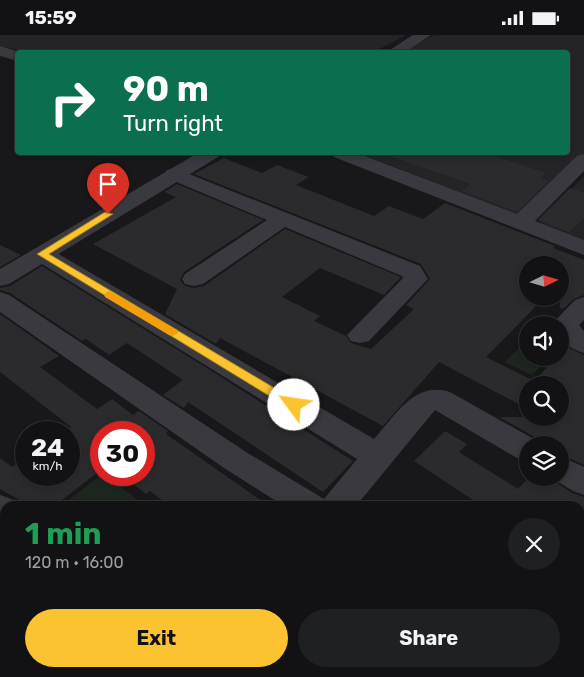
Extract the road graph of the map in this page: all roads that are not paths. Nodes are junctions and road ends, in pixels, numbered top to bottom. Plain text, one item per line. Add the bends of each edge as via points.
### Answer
1 (424, 35) edge
2 (397, 50) edge
3 (0, 51) edge
4 (15, 54) edge
5 (208, 155) edge
6 (346, 155) edge
7 (584, 160) edge
8 (174, 174) junction
9 (284, 218) junction
10 (521, 223) junction
11 (584, 248) edge
12 (42, 254) junction
13 (0, 279) edge
14 (194, 279) dead end
15 (0, 300) edge
16 (584, 305) edge
17 (360, 335) dead end
18 (584, 345) edge
19 (519, 445) edge
20 (377, 456) junction
21 (569, 473) edge
22 (584, 482) edge
23 (303, 501) edge
24 (340, 501) edge

1 - 2 street
3 - 4 street
5 - 8 street
6 - 10 street
7 - 10 street
8 - 9 street
8 - 12 street
9 - 14 street
9 - 17 street via 411,271 416,279
10 - 11 street
12 - 13 street
12 - 20 street
15 - 23 street via 234,460
16 - 18 street via 565,324
19 - 20 street via 440,399 426,401
20 - 24 street
21 - 22 street

